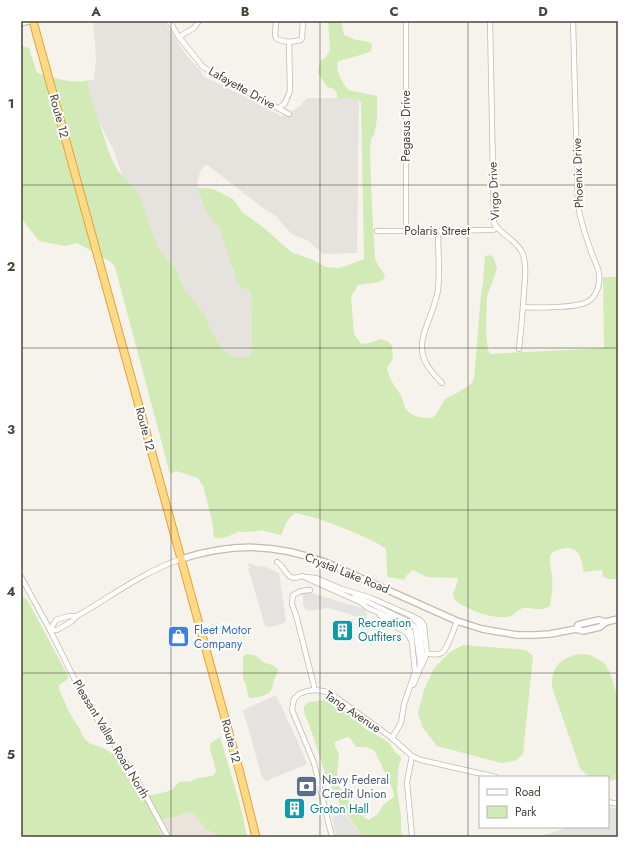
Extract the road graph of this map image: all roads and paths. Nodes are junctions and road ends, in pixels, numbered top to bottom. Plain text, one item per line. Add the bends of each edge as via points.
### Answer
1 (28, 21) edge
2 (33, 21) edge
3 (169, 21) edge
4 (199, 21) edge
5 (276, 21) edge
6 (303, 21) edge
7 (406, 21) edge
8 (490, 21) edge
9 (573, 21) edge
10 (21, 23) edge
11 (179, 37) junction
12 (289, 42) junction
13 (279, 108) junction
14 (289, 114) dead end
15 (497, 228) junction
16 (377, 230) dead end
17 (406, 231) junction
18 (438, 231) junction
19 (523, 306) junction
20 (519, 349) dead end
21 (442, 383) dead end
22 (181, 559) junction
23 (277, 562) dead end
24 (21, 576) edge
25 (302, 576) junction
26 (310, 590) dead end
27 (404, 612) junction
28 (77, 616) junction
29 (617, 620) edge
30 (457, 621) junction
31 (50, 630) junction
32 (427, 653) junction
33 (423, 663) junction
34 (419, 672) junction
35 (315, 690) junction
36 (406, 697) junction
37 (392, 738) junction
38 (412, 756) junction
39 (492, 776) edge
40 (168, 837) edge
41 (256, 837) edge
42 (332, 837) edge
43 (412, 837) edge

1 - 10 street
2 - 22 highway, Route 12
3 - 11 street, Lafayette Drive
4 - 11 street via 194,28
5 - 12 street via 276,39
6 - 12 street via 301,40
7 - 17 street, Pegasus Drive
8 - 15 street, Virgo Drive via 494,223
9 - 19 street, Phoenix Drive via 579,216 598,269 598,286 588,302 581,304 534,308
11 - 13 street, Lafayette Drive via 209,71
12 - 13 street via 290,91 285,103
13 - 14 street, Lafayette Drive
15 - 18 street, Polaris Street
15 - 19 street, Virgo Drive via 518,246 522,253 525,277
16 - 17 street, Polaris Street
17 - 18 street, Polaris Street
18 - 21 street via 438,290 422,345 425,361
19 - 20 street, Virgo Drive
22 - 28 street, Crystal Lake Road via 140,577
22 - 30 street, Crystal Lake Road via 236,548 288,550 325,562
22 - 41 highway, Route 12
23 - 25 street via 288,575 296,578
24 - 31 street, Pleasant Valley Road North
25 - 27 street via 316,578
25 - 34 street via 364,600 409,622 416,630
25 - 36 street via 407,626 411,632 415,672
26 - 35 street, Tang Avenue via 293,595 292,604
27 - 32 street via 423,624
27 - 33 street via 418,623 420,628
28 - 31 street, Crystal Lake Road via 57,630
28 - 31 street, Crystal Lake Road via 56,620
29 - 30 street, Crystal Lake Road via 583,631 576,629 534,635 516,635 482,629
30 - 32 street via 443,652 432,655
31 - 40 street, Pleasant Valley Road North via 87,704 140,785
32 - 33 street
33 - 34 street
34 - 36 street
35 - 37 street, Tang Avenue via 330,693
35 - 42 street via 299,694 294,699 292,710 314,763
36 - 37 street via 401,722
37 - 38 street, Tang Avenue
38 - 39 street, Tang Avenue
38 - 43 street via 407,782

